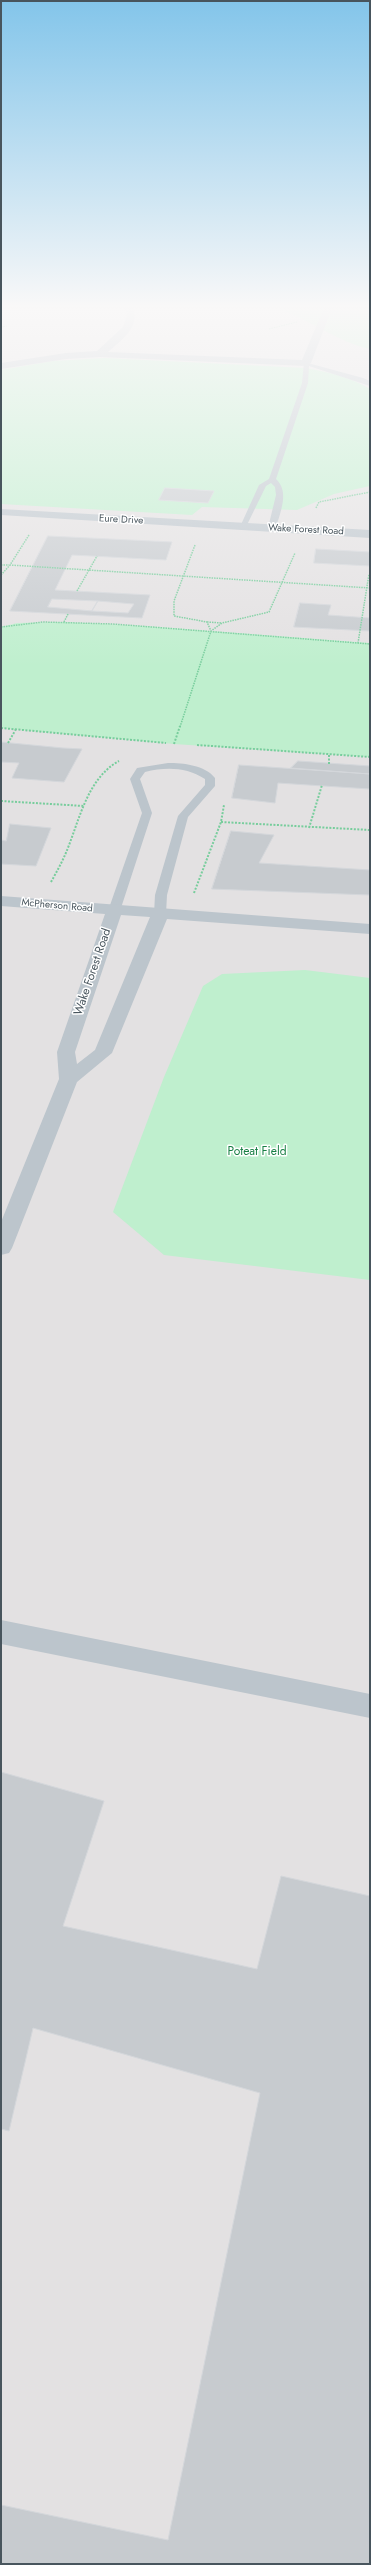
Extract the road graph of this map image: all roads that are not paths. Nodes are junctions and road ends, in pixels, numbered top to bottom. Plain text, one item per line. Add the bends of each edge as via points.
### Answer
1 (290, 428) edge
2 (272, 480) junction
3 (1, 512) edge
4 (242, 526) junction
5 (272, 528) junction
6 (370, 534) edge
7 (1, 901) edge
8 (114, 911) junction
9 (160, 914) junction
10 (370, 929) edge
11 (69, 1079) junction
12 (1, 1248) edge
13 (1, 1632) edge
14 (370, 1706) edge

1 - 2 lane
2 - 4 lane via 263,485
2 - 5 lane via 279,486 280,495
3 - 4 street, Eure Drive
4 - 5 street, Wake Forest Road
5 - 6 street, Wake Forest Road
7 - 8 street, McPherson Road
8 - 9 street
8 - 9 lane via 147,813 135,779 141,770 158,766 186,766 200,770 210,778 210,786 183,816 161,895
8 - 11 street, Wake Forest Road via 66,1052
9 - 10 street
9 - 11 street via 103,1053
11 - 12 street, Wake Forest Road
13 - 14 street

